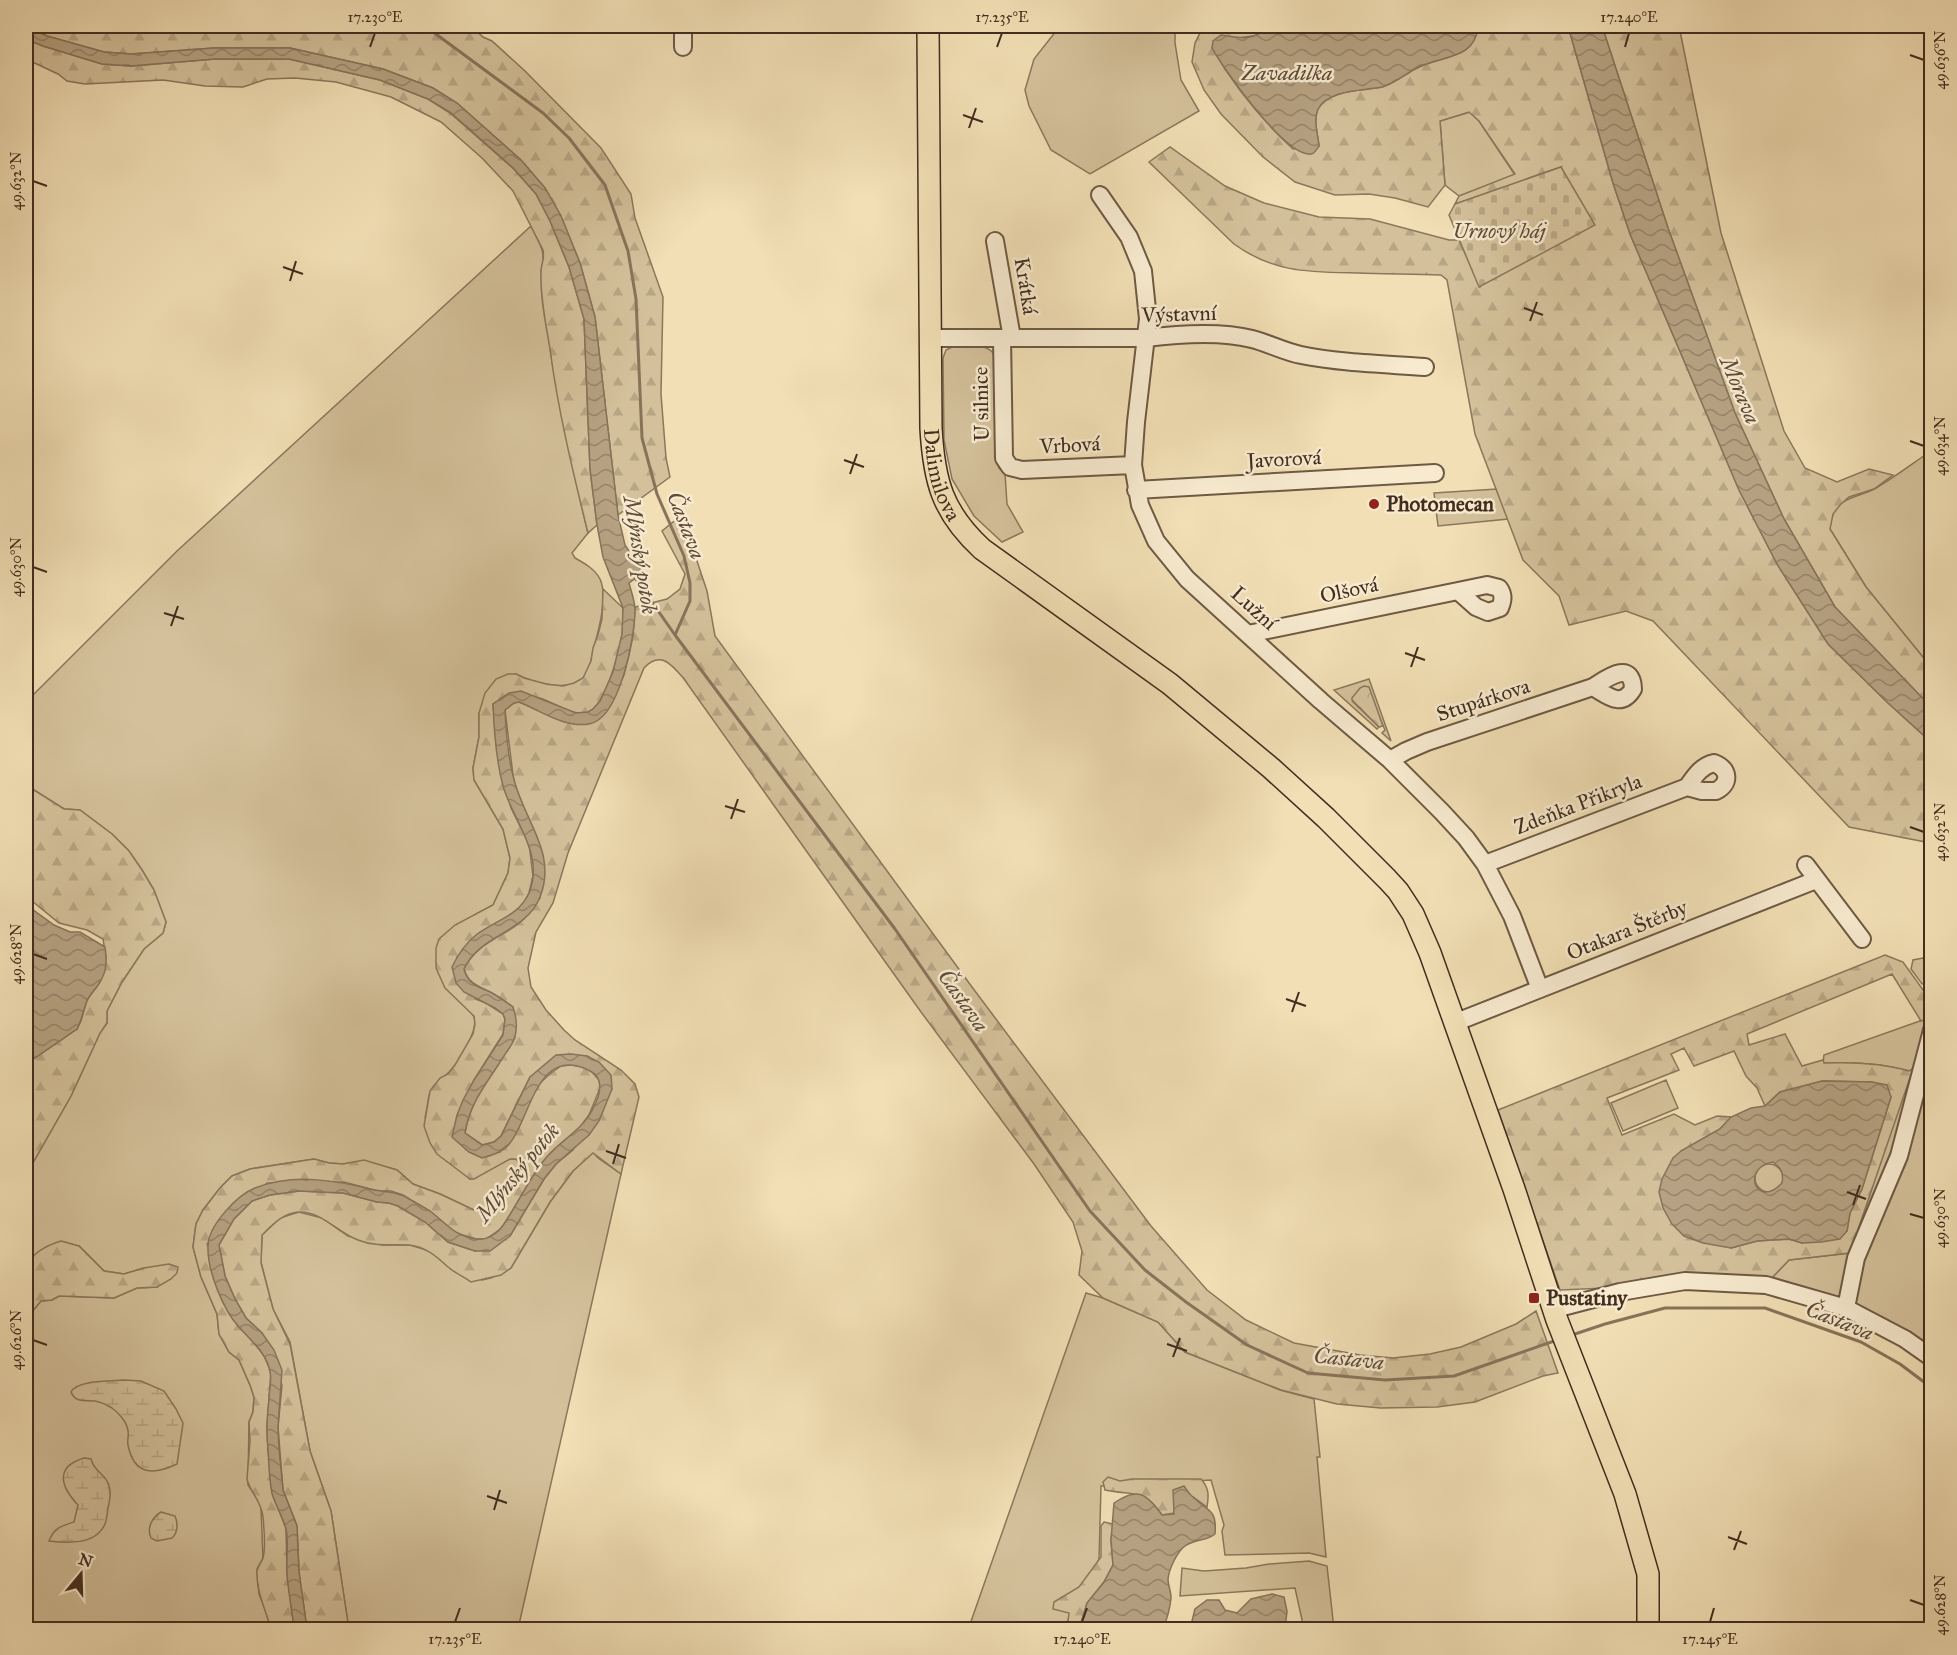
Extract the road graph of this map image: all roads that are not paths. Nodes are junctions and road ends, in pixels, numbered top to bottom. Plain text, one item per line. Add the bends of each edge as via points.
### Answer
1 (682, 26) edge
2 (928, 26) edge
3 (682, 47) dead end
4 (1100, 195) dead end
5 (995, 241) dead end
6 (930, 338) junction
7 (1007, 338) junction
8 (1146, 338) junction
9 (1425, 367) dead end
10 (1133, 465) junction
11 (1010, 467) joint
12 (1435, 473) dead end
13 (1136, 490) junction
14 (1458, 591) dead end
15 (1248, 634) junction
16 (1593, 687) dead end
17 (1390, 760) junction
18 (1687, 787) dead end
19 (1485, 864) junction
20 (1806, 865) dead end
21 (1816, 880) junction
22 (1862, 939) dead end
23 (1540, 989) junction
24 (1454, 1023) junction
25 (1932, 1030) edge
26 (1846, 1308) junction
27 (1556, 1315) junction
28 (1932, 1358) edge
29 (1648, 1629) edge

1 - 3 street
2 - 6 main road, Dalimilova
4 - 8 street, Lužní via 1129,237 1143,271
5 - 7 street, Krátká
6 - 7 street, Výstavní
6 - 24 main road, Dalimilova via 935,468 948,508 963,530 982,549 1170,684 1339,831 1398,891 1413,914
7 - 8 street, Výstavní
7 - 11 street, U silnice via 1004,458
8 - 9 street, Výstavní via 1223,335 1249,338 1299,355
8 - 10 street, Lužní
10 - 11 street, Vrbová via 1022,470
10 - 13 street, Lužní
12 - 13 street, Javorová
13 - 15 street, Lužní via 1156,541 1187,579
14 - 15 street, Olšová
15 - 17 street, Lužní
16 - 17 street, Stupárkova via 1427,742
17 - 19 street, Lužní via 1466,838
18 - 19 street, Zdeňka Přikryla
19 - 23 street, Lužní via 1512,916
20 - 21 street
21 - 22 street
21 - 23 street, Otakara Štěrby
23 - 24 street, Otakara Štěrby
24 - 27 main road, Dalimilova
25 - 26 street via 1899,1156 1856,1258
26 - 27 street via 1766,1285 1685,1281 1620,1292
26 - 28 street
27 - 29 main road, Dalimilova via 1638,1534 1648,1574

